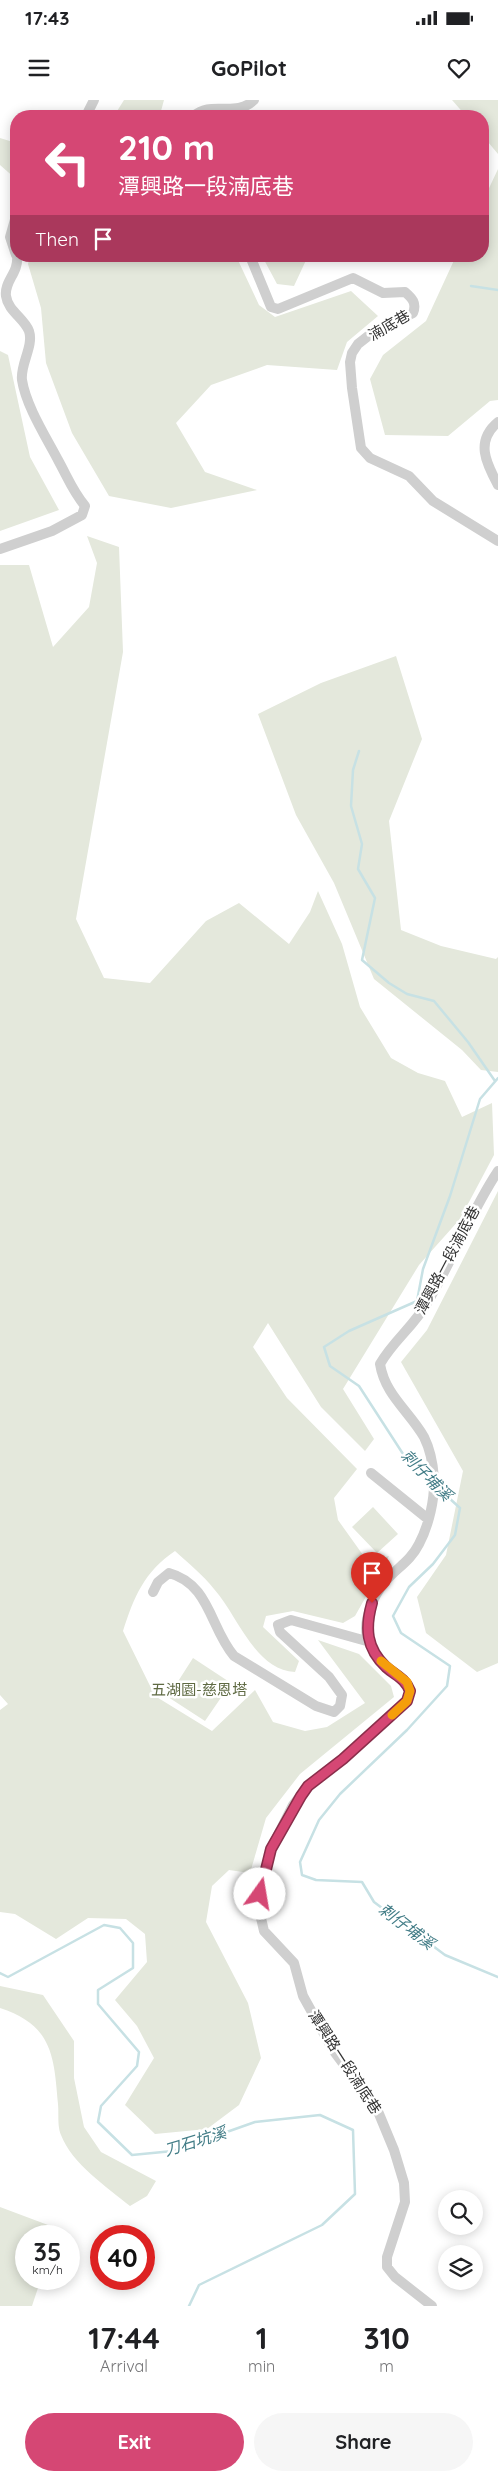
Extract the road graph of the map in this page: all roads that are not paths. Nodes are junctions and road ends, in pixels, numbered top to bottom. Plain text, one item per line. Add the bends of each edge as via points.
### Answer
1 (254, 100) edge
2 (200, 110) edge
3 (16, 262) edge
4 (252, 262) edge
5 (498, 422) edge
6 (498, 485) edge
7 (498, 541) edge
8 (0, 549) edge
9 (498, 1171) edge
10 (370, 1473) dead end
11 (428, 1518) junction
12 (153, 1592) dead end
13 (370, 1642) junction
14 (432, 2306) edge

1 - 2 street via 241,109
3 - 8 street via 17,270 6,295 12,310 29,330 30,342 22,380 39,426 72,490 85,506 82,515 69,523
4 - 7 street, 湳底巷 via 271,307 278,309 353,278 383,293 405,292 413,299 414,313 372,333 352,353 352,388 361,448 370,458 409,476 434,501
5 - 6 street via 488,432 483,454
9 - 11 street, 潭興路一段湳底巷 via 480,1198 427,1304 388,1349 380,1364 382,1380 424,1438 431,1457 434,1479
10 - 11 street
11 - 13 street, 潭興路一段湳底巷 via 420,1544 407,1563 383,1583 372,1603 366,1633
12 - 13 street via 158,1582 169,1573 182,1576 209,1609 225,1645 234,1656 316,1706 334,1712 340,1706 342,1695 329,1677 280,1632 278,1625 291,1620
13 - 14 street, 潭興路一段湳底巷 via 386,1667 407,1682 410,1691 407,1701 308,1786 293,1806 271,1849 258,1905 264,1931 294,1963 303,1996 333,2050 377,2109 404,2183 405,2202 387,2257 387,2267 395,2278

